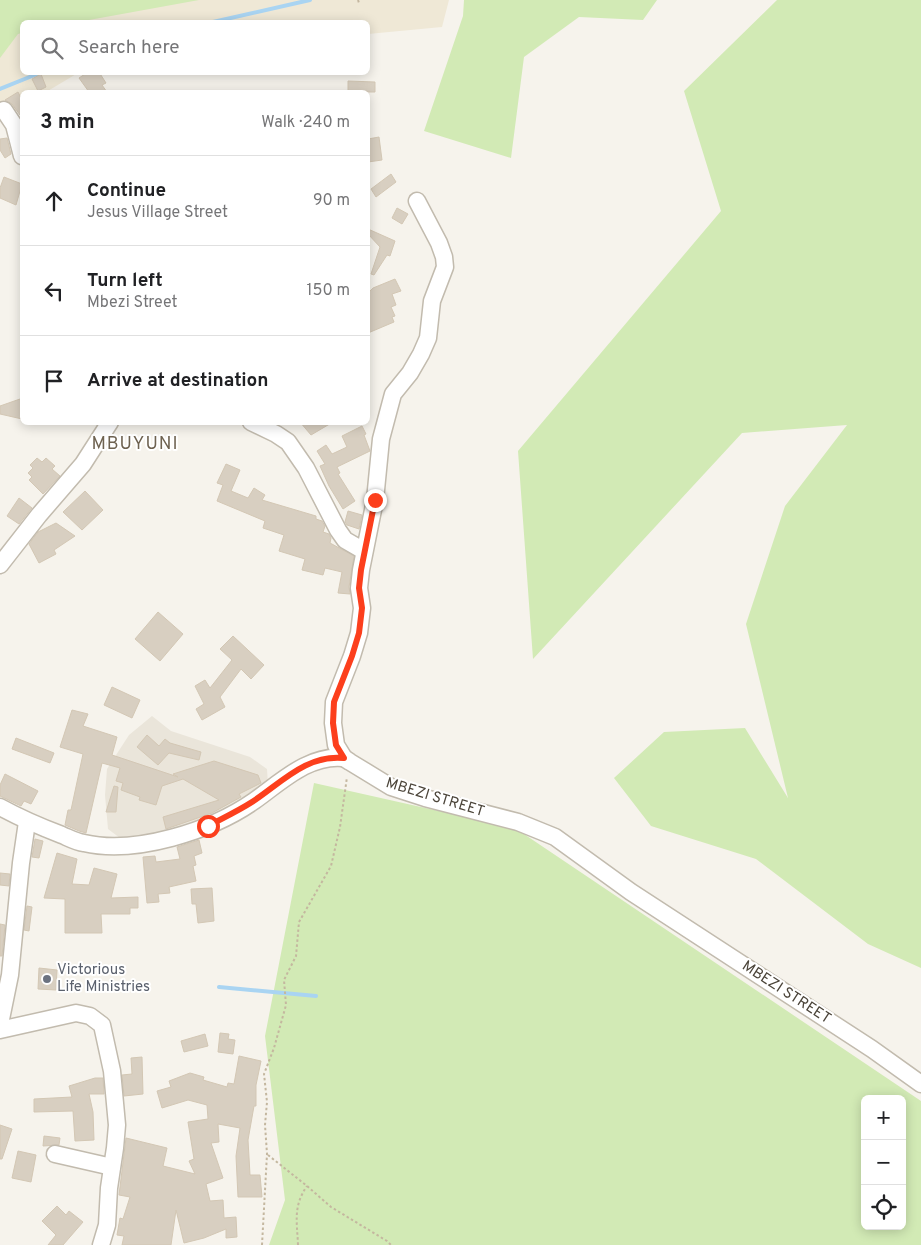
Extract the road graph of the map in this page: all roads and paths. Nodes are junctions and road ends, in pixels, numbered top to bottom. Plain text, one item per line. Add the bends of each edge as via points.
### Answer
1 (4, 110) dead end
2 (20, 148) edge
3 (417, 201) dead end
4 (108, 425) edge
5 (269, 427) edge
6 (364, 551) junction
7 (0, 565) edge
8 (347, 760) junction
9 (0, 807) edge
10 (28, 822) junction
11 (0, 1024) edge
12 (0, 1030) edge
13 (921, 1084) edge
14 (56, 1154) dead end
15 (267, 1154) junction
16 (112, 1167) junction
17 (307, 1186) junction
18 (102, 1245) edge
19 (262, 1245) edge
20 (298, 1245) edge
21 (391, 1245) edge

1 - 2 street via 14,125
3 - 6 street via 439,243 445,267 432,302 428,338 414,367 394,394 388,411 381,439 374,508
4 - 7 street via 83,464
5 - 6 street via 285,438 297,454 345,540
6 - 8 street via 359,588 362,608 359,633 334,702 336,745
8 - 10 street via 322,758 306,764 252,803 208,826 174,837 108,847 83,843
8 - 13 street, MBEZI STREET via 392,787 518,822 555,838
8 - 15 path via 332,866 299,922 296,956 284,980 286,1005 264,1074
9 - 10 street
10 - 11 street via 10,975
12 - 16 street via 76,1013 90,1016 102,1025 112,1070 117,1125
14 - 16 street
15 - 17 path
15 - 19 path
16 - 18 street
17 - 20 path via 299,1198 297,1210
17 - 21 path via 331,1208

